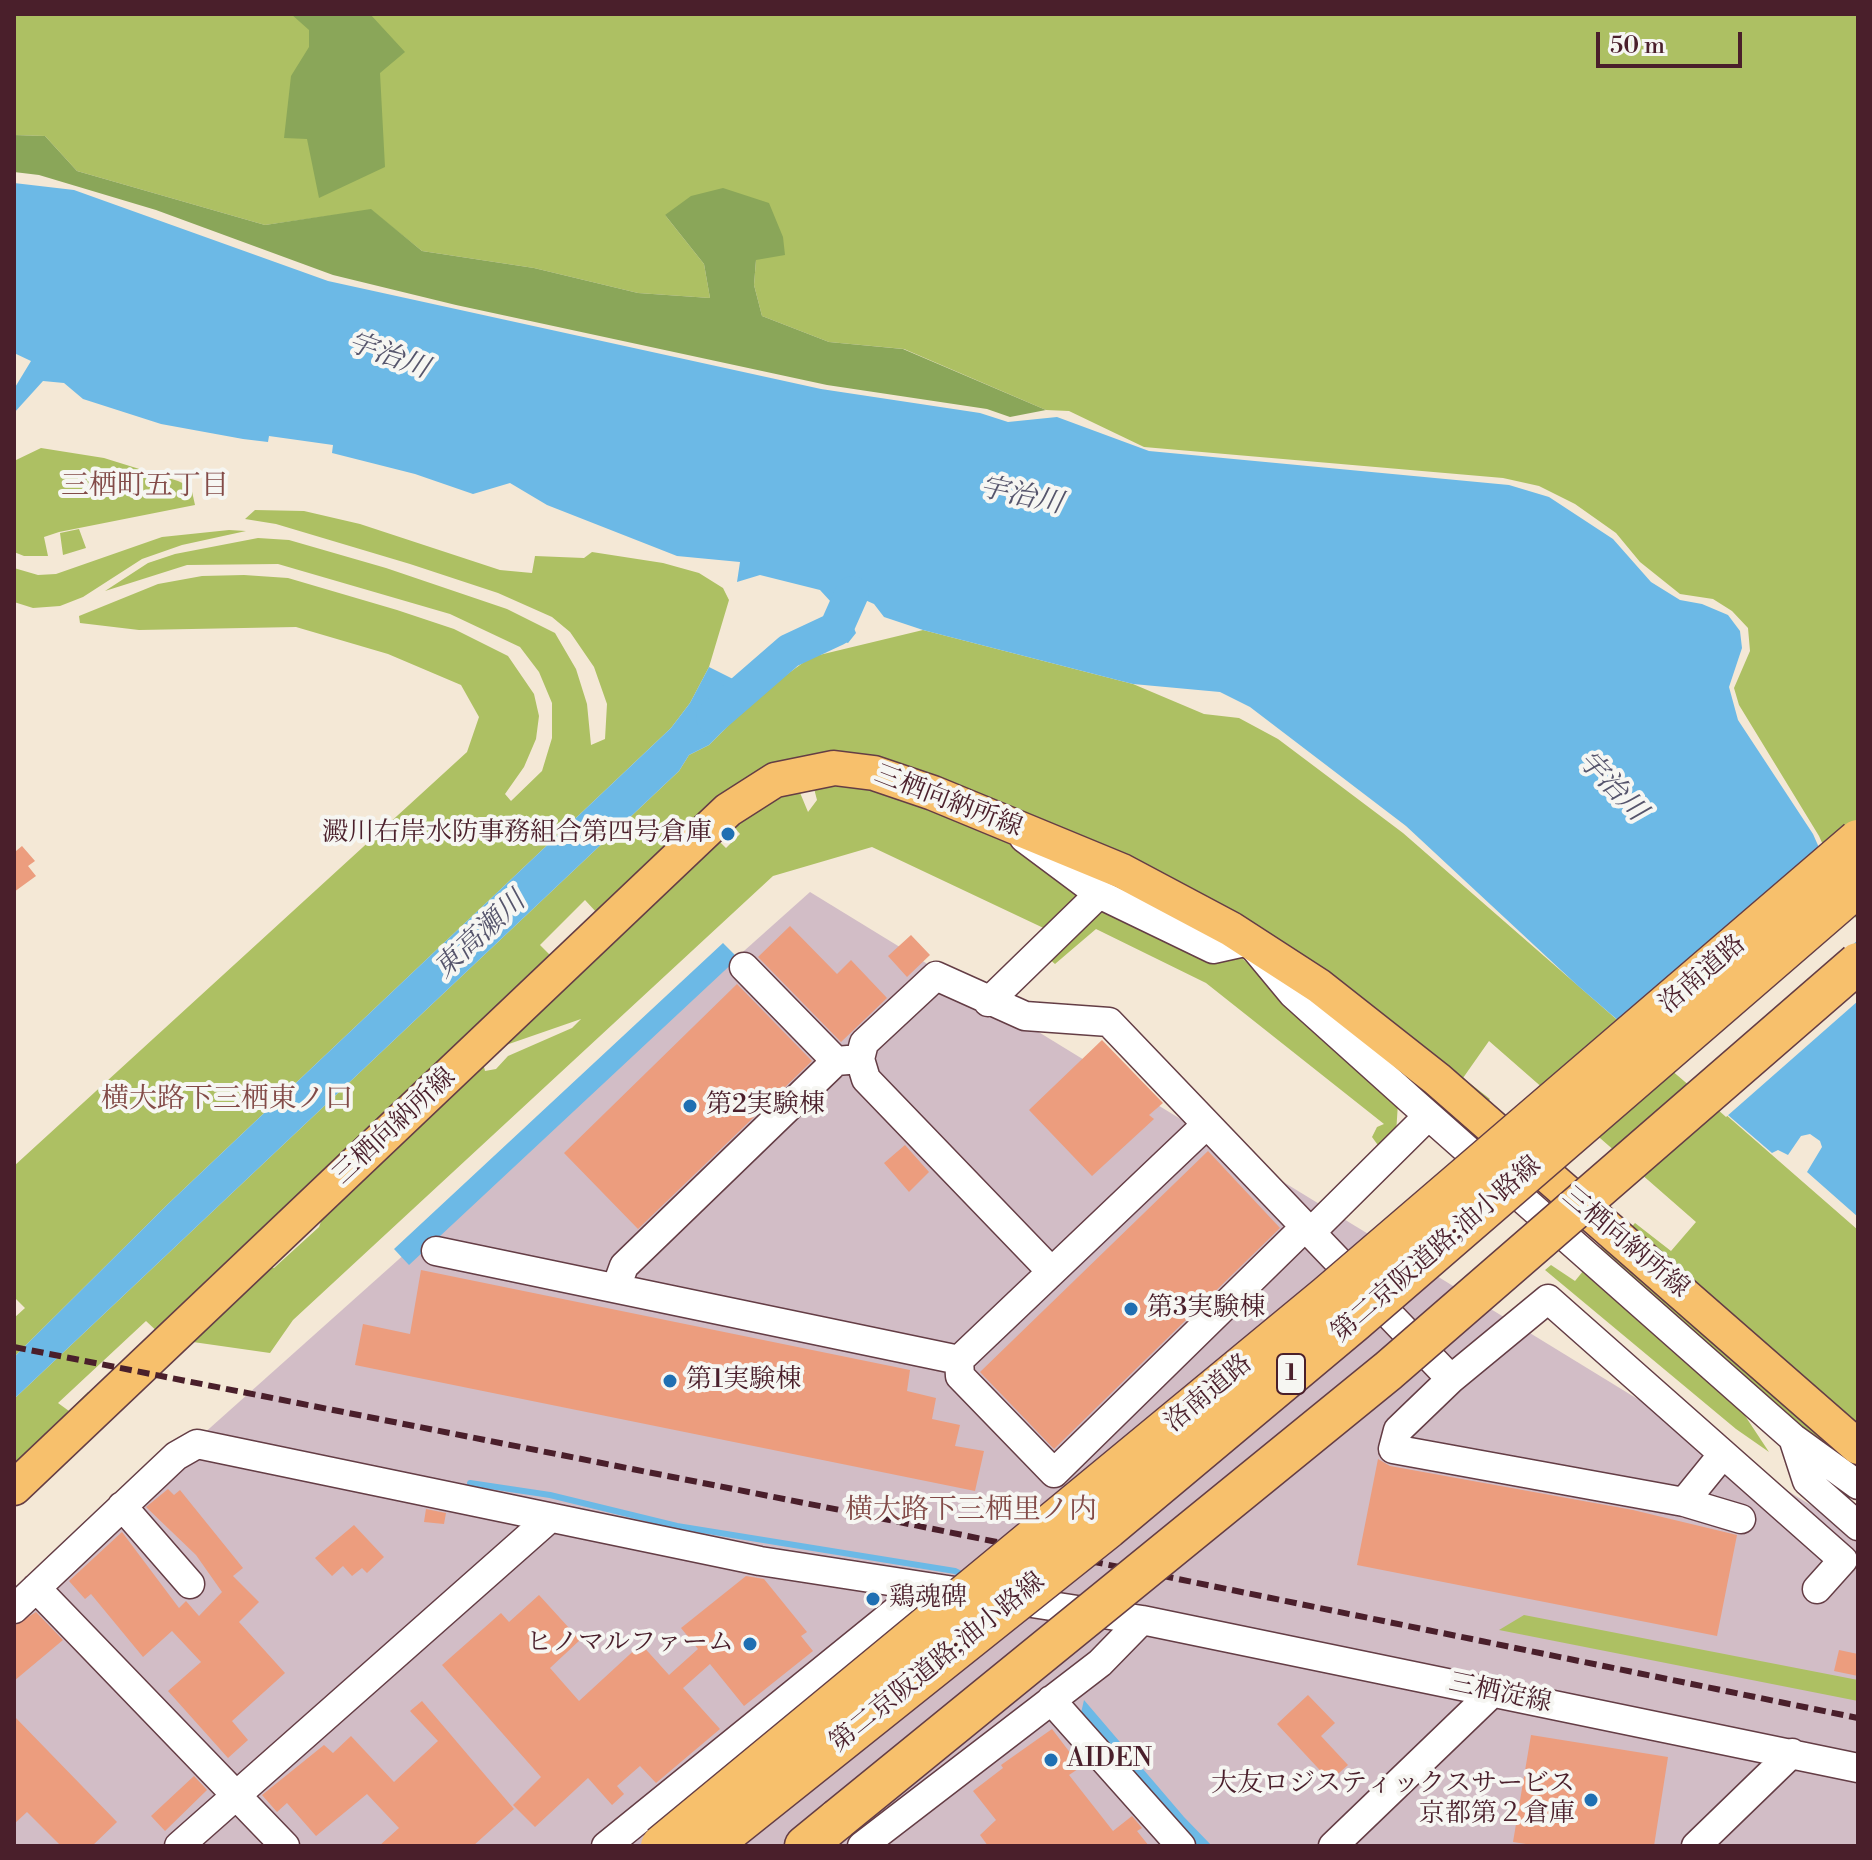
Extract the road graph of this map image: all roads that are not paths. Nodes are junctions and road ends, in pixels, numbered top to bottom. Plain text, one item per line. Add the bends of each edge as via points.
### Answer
1 (1005, 823) junction
2 (1858, 840) edge
3 (1858, 886) edge
4 (1099, 894) junction
5 (1858, 919) edge
6 (1249, 941) junction
7 (1858, 963) edge
8 (744, 967) dead end
9 (988, 1002) junction
10 (848, 1060) junction
11 (1428, 1116) junction
12 (1206, 1125) junction
13 (1307, 1230) junction
14 (436, 1251) dead end
15 (1051, 1271) junction
16 (616, 1288) junction
17 (959, 1360) junction
18 (1451, 1379) junction
19 (1793, 1438) junction
20 (1858, 1447) edge
21 (1723, 1454) junction
22 (1858, 1485) edge
23 (14, 1488) edge
24 (1684, 1502) junction
25 (122, 1506) junction
26 (550, 1518) junction
27 (1741, 1519) dead end
28 (1858, 1526) edge
29 (190, 1584) dead end
30 (36, 1588) junction
31 (923, 1589) junction
32 (1817, 1589) dead end
33 (14, 1609) edge
34 (1142, 1620) junction
35 (1492, 1693) junction
36 (1051, 1700) junction
37 (1792, 1753) junction
38 (1858, 1768) edge
39 (236, 1795) junction
40 (850, 1833) edge
41 (179, 1846) edge
42 (285, 1846) edge
43 (606, 1846) edge
44 (661, 1846) edge
45 (710, 1846) edge
46 (749, 1846) edge
47 (805, 1846) edge
48 (1181, 1846) edge
49 (1333, 1846) edge
50 (1696, 1846) edge

1 - 4 street
1 - 6 main road, 三栖向納所線 via 1122,871
1 - 23 main road, 三栖向納所線 via 855,769 802,771 743,798
2 - 44 highway, 洛南道路 / 1, bridge via 1327,1296
3 - 45 highway, 第二京阪道路;油小路線 / 1, bridge via 1108,1528
4 - 6 street via 1213,949
4 - 9 street
5 - 46 highway, 第二京阪道路;油小路線 / 1 via 1372,1339
6 - 11 street via 1293,994
6 - 20 main road, 三栖向納所線 via 1319,986 1437,1079
7 - 40 highway, 1, bridge
8 - 10 street
9 - 10 street via 936,976
9 - 12 street via 1025,1016 1109,1022
10 - 15 street
10 - 16 street via 624,1266
11 - 13 street
11 - 19 street
12 - 13 street
12 - 15 street
13 - 17 street via 1054,1473 960,1376
13 - 18 street
14 - 16 street
15 - 17 street
16 - 17 street
18 - 21 street via 1548,1299
18 - 24 street via 1398,1430 1393,1449
19 - 22 street
19 - 28 street via 1807,1481
21 - 24 street
21 - 32 street via 1843,1560
24 - 27 street
25 - 26 street, 三栖淀線 via 176,1456 197,1444
25 - 29 street
25 - 30 street
26 - 31 street, 三栖淀線
26 - 39 street
30 - 33 street
30 - 39 street
31 - 34 street, 三栖淀線
31 - 43 street
34 - 35 street, 三栖淀線
34 - 36 street via 1100,1663
35 - 37 street, 三栖淀線
35 - 49 street
36 - 40 street
36 - 48 street
37 - 38 street, 三栖淀線
37 - 50 street
39 - 41 street
39 - 42 street
40 - 47 highway, 1

